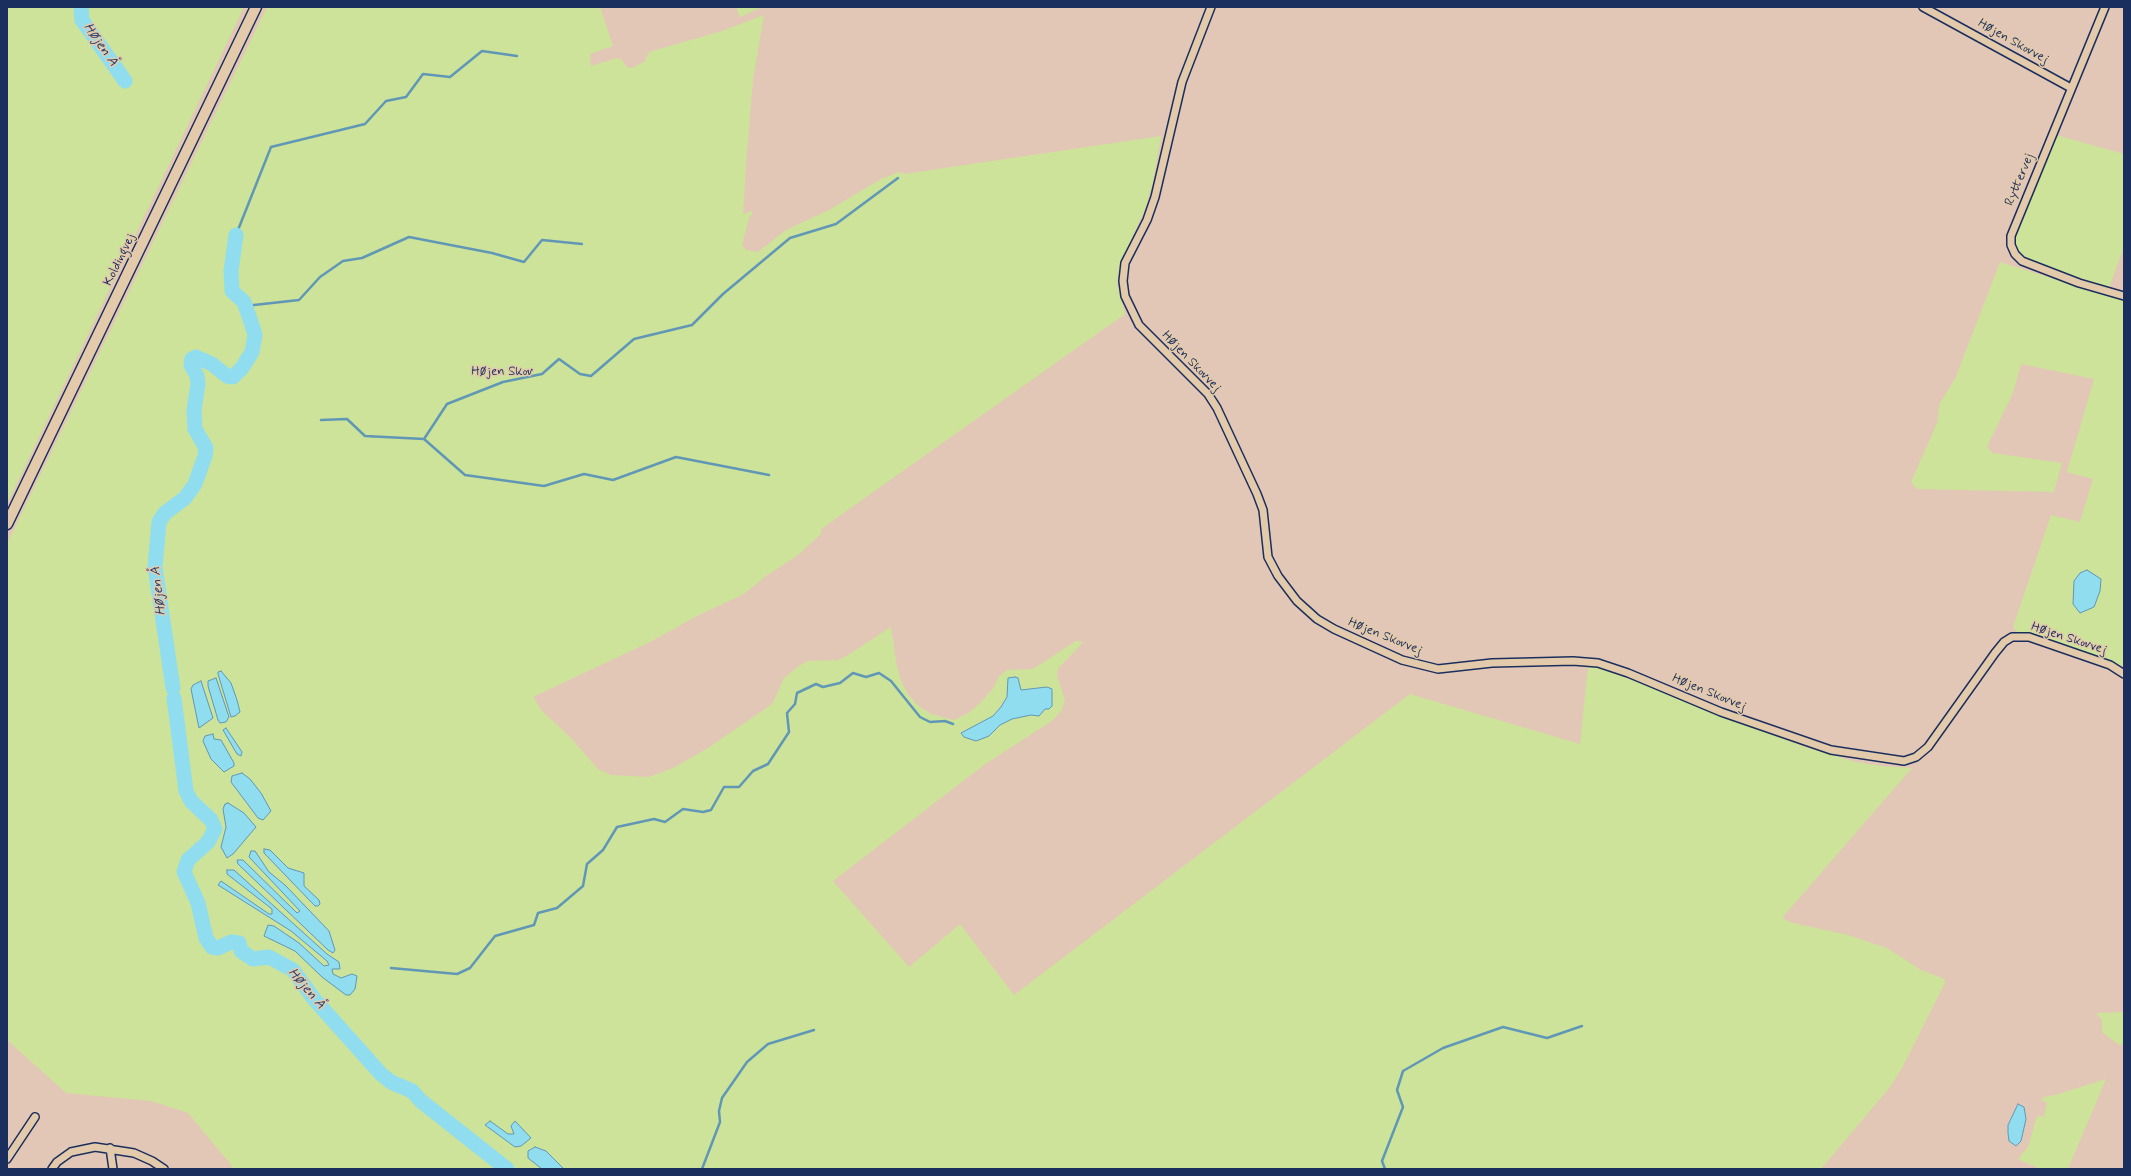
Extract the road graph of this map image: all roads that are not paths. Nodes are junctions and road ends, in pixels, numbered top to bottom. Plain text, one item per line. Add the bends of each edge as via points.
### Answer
1 (256, 7) edge
2 (1211, 7) edge
3 (1923, 7) edge
4 (2105, 7) edge
5 (2071, 88) junction
6 (2124, 296) edge
7 (7, 524) edge
8 (2124, 674) edge
9 (35, 1118) dead end
10 (110, 1148) junction
11 (7, 1159) edge
12 (52, 1169) edge
13 (114, 1169) edge
14 (164, 1169) edge

1 - 7 main road, Koldingvej
2 - 8 street, Højen Skovvej via 1182,82 1155,197 1147,220 1125,263 1125,296 1139,325 1208,394 1217,408 1263,510 1268,557 1278,576 1297,601 1318,619 1402,660 1438,668 1492,663 1598,663 1721,712 1831,750 1904,761 1916,757 1928,747 1995,653 2012,637 2029,637 2110,665
3 - 5 street, Højen Skovvej
4 - 5 street, Ryttervej
5 - 6 street, Ryttervej via 2013,226 2011,245 2015,254 2030,265
9 - 11 street
10 - 12 street via 95,1146 71,1152
10 - 13 street
10 - 14 street via 134,1153

